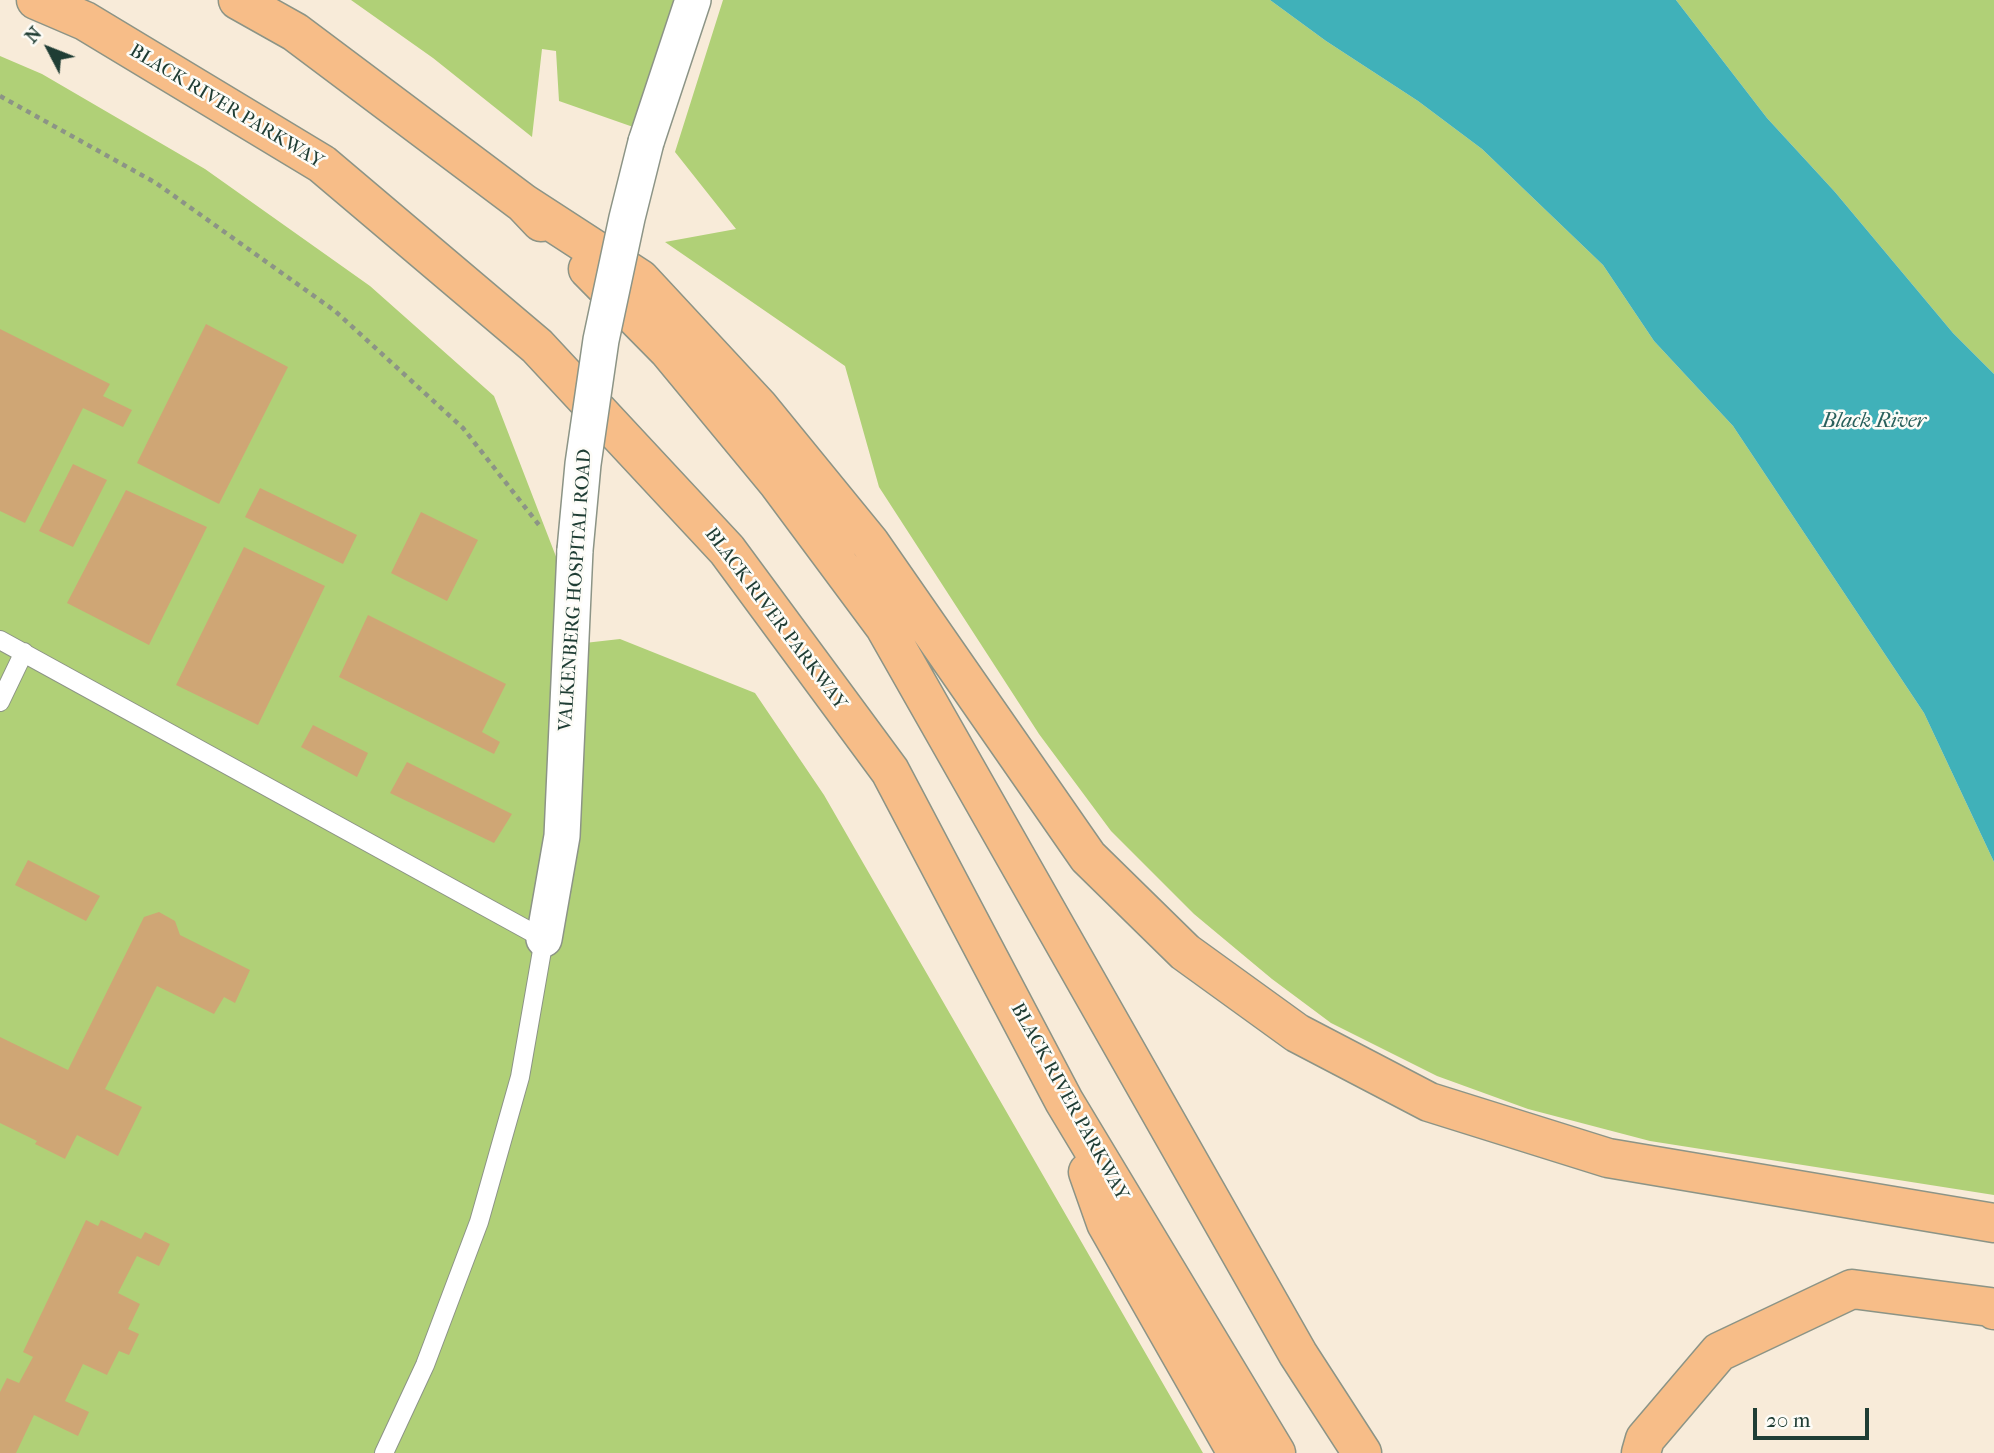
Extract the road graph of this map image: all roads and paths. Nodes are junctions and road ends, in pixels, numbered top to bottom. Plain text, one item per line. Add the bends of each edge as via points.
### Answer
1 (36, 0) edge
2 (238, 0) edge
3 (693, 0) edge
4 (0, 96) edge
5 (523, 203) junction
6 (575, 550) junction
7 (0, 640) edge
8 (24, 652) junction
9 (0, 702) edge
10 (544, 939) junction
11 (1064, 1101) junction
12 (1994, 1223) edge
13 (1994, 1310) edge
14 (384, 1453) edge
15 (1237, 1453) edge
16 (1276, 1453) edge
17 (1362, 1453) edge
18 (1641, 1453) edge

1 - 11 highway, BLACK RIVER PARKWAY via 85,21 322,164 547,357 727,550 890,771
2 - 5 highway via 295,32
3 - 6 street, VALKENBERG HOSPITAL ROAD, bridge via 626,218 601,340
4 - 6 path via 156,183 335,311 463,428 554,544
5 - 12 highway via 640,279 759,407 870,543 1088,857 1185,952 1297,1033 1429,1102 1608,1158
5 - 17 highway via 668,350 778,483 885,627 1298,1354
6 - 10 street, VALKENBERG HOSPITAL ROAD via 562,836
7 - 8 lane
8 - 9 lane
8 - 10 lane
10 - 14 lane, VALKENBERG HOSPITAL ROAD via 520,1077 479,1222 425,1365
11 - 15 highway via 1106,1223
11 - 16 highway, BLACK RIVER PARKWAY
13 - 18 highway via 1852,1289 1719,1352 1645,1439

